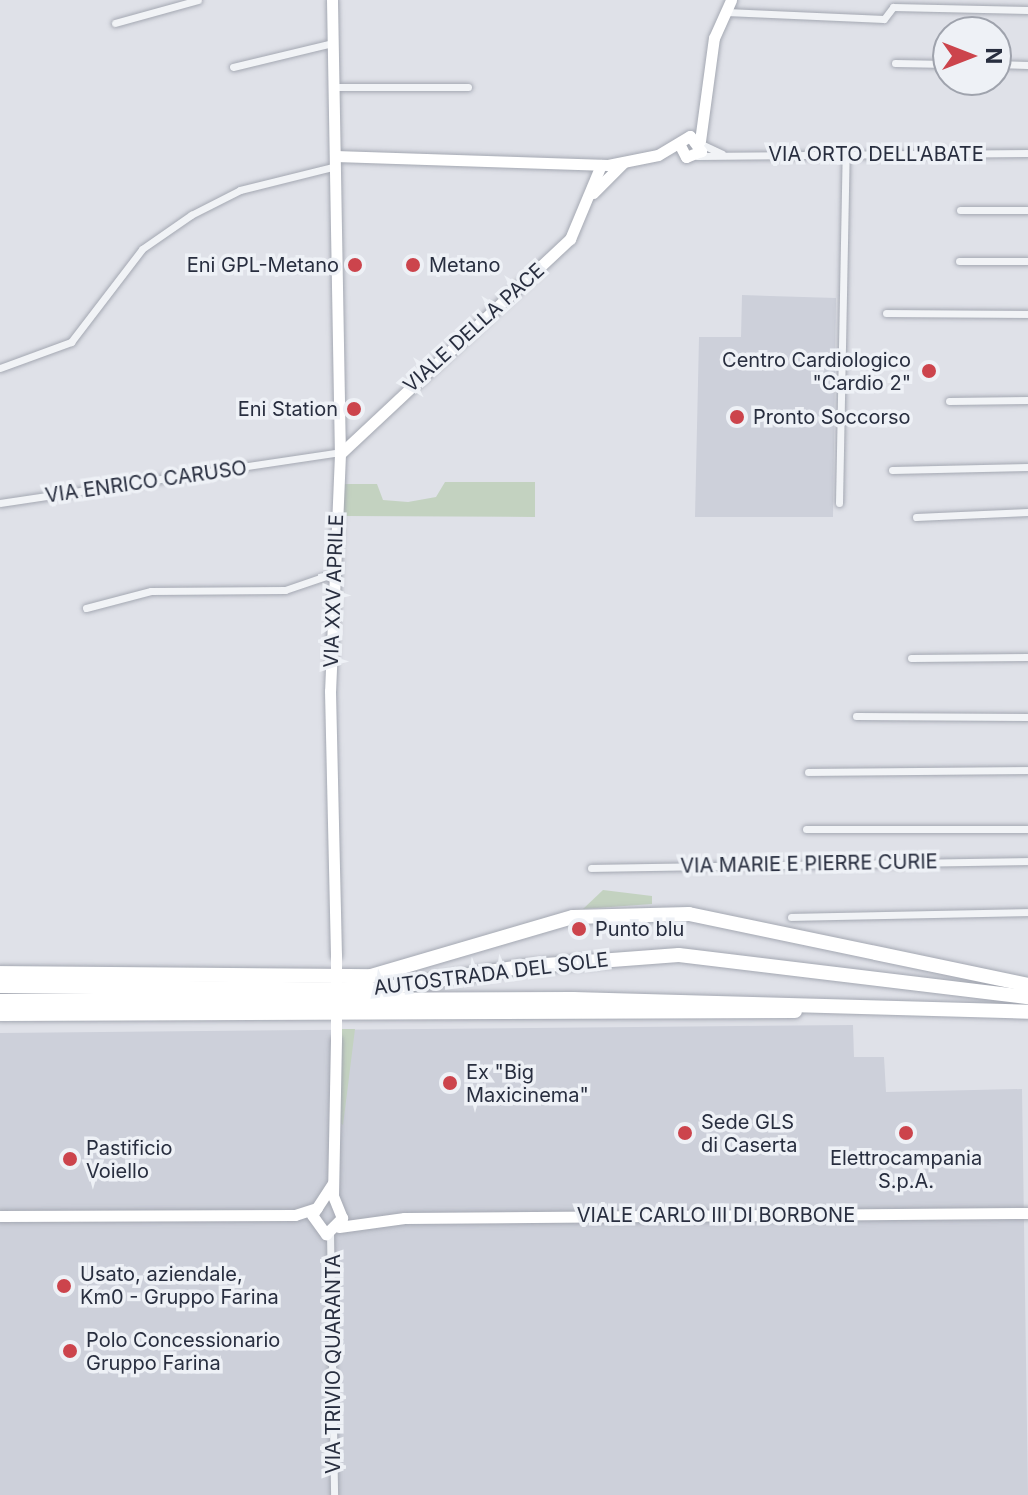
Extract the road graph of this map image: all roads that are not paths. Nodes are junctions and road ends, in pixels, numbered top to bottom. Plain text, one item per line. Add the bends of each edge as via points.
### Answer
1 (198, 0) edge
2 (332, 0) edge
3 (731, 0) edge
4 (1028, 10) edge
5 (724, 12) junction
6 (115, 23) dead end
7 (333, 43) junction
8 (895, 63) dead end
9 (932, 64) edge
10 (233, 67) dead end
11 (333, 87) junction
12 (468, 87) dead end
13 (702, 111) junction
14 (701, 143) junction
15 (683, 146) junction
16 (1028, 153) edge
17 (846, 154) junction
18 (724, 155) junction
19 (697, 156) junction
20 (336, 161) junction
21 (624, 162) junction
22 (601, 165) junction
23 (593, 193) junction
24 (960, 210) dead end
25 (1028, 210) edge
26 (959, 261) dead end
27 (1028, 261) edge
28 (886, 313) dead end
29 (1028, 314) edge
30 (0, 368) edge
31 (1028, 400) edge
32 (949, 401) dead end
33 (340, 453) junction
34 (1028, 467) edge
35 (892, 470) dead end
36 (0, 503) edge
37 (839, 503) dead end
38 (1028, 512) edge
39 (916, 517) dead end
40 (335, 573) junction
41 (86, 608) dead end
42 (1028, 657) edge
43 (911, 658) dead end
44 (856, 716) dead end
45 (1028, 717) edge
46 (1028, 770) edge
47 (808, 772) dead end
48 (806, 829) dead end
49 (1028, 829) edge
50 (1028, 861) edge
51 (591, 868) dead end
52 (1028, 912) edge
53 (791, 917) dead end
54 (0, 973) edge
55 (1028, 985) edge
56 (0, 986) edge
57 (1028, 997) edge
58 (0, 1001) edge
59 (829, 1006) junction
60 (1028, 1012) edge
61 (0, 1014) edge
62 (333, 1183) junction
63 (319, 1207) junction
64 (337, 1208) junction
65 (1028, 1213) edge
66 (0, 1216) edge
67 (39, 1216) junction
68 (267, 1216) junction
69 (404, 1218) junction
70 (0, 1222) edge
71 (315, 1227) junction
72 (334, 1230) junction
73 (334, 1495) edge

1 - 6 street
2 - 7 street, VIA XXV APRILE
3 - 5 street
4 - 5 street via 893,7 884,19
5 - 13 street
7 - 10 street
7 - 11 street, VIA XXV APRILE
8 - 9 street
11 - 12 street
11 - 20 street, VIA XXV APRILE
13 - 14 street
13 - 15 street
14 - 15 street
14 - 18 street
14 - 19 street
15 - 19 street
15 - 21 street
16 - 17 street, VIA ORTO DELL'ABATE
17 - 18 street, VIA ORTO DELL'ABATE
17 - 37 street
18 - 19 street, VIA ORTO DELL'ABATE
20 - 22 street
20 - 30 street via 257,184 191,215 142,249 71,342
20 - 33 street, VIA XXV APRILE
21 - 22 street
21 - 23 street
22 - 23 street
23 - 33 street, VIALE DELLA PACE via 554,257
24 - 25 street
26 - 27 street
28 - 29 street
31 - 32 street
33 - 36 street, VIA ENRICO CARUSO
33 - 40 street, VIA XXV APRILE
34 - 35 street
38 - 39 street
40 - 41 street via 285,590 151,591
40 - 62 street, VIA XXV APRILE, bridge
42 - 43 street
44 - 45 street
46 - 47 street
48 - 49 street
50 - 51 street, VIA MARIE E PIERRE CURIE
52 - 53 street
54 - 55 highway via 371,976 566,918 656,913 754,922
56 - 57 highway, AUTOSTRADA DEL SOLE via 376,990 519,967 679,955
58 - 59 highway, AUTOSTRADA DEL SOLE
59 - 60 highway, AUTOSTRADA DEL SOLE
59 - 61 highway via 711,1016
62 - 63 street, VIA XXV APRILE
62 - 64 street, VIA XXV APRILE
63 - 64 street, VIALE CARLO III DI BORBONE
63 - 68 street, VIALE CARLO III DI BORBONE
63 - 71 street
64 - 69 street, VIALE CARLO III DI BORBONE
64 - 72 street
65 - 69 street, VIALE CARLO III DI BORBONE
66 - 67 street, VIALE CARLO III DI BORBONE
67 - 68 street, VIALE CARLO III DI BORBONE
67 - 70 street, VIALE CARLO III DI BORBONE
68 - 71 street, VIALE CARLO III DI BORBONE
69 - 72 street, VIALE CARLO III DI BORBONE
71 - 72 street, VIALE CARLO III DI BORBONE
72 - 73 street, VIA TRIVIO QUARANTA

